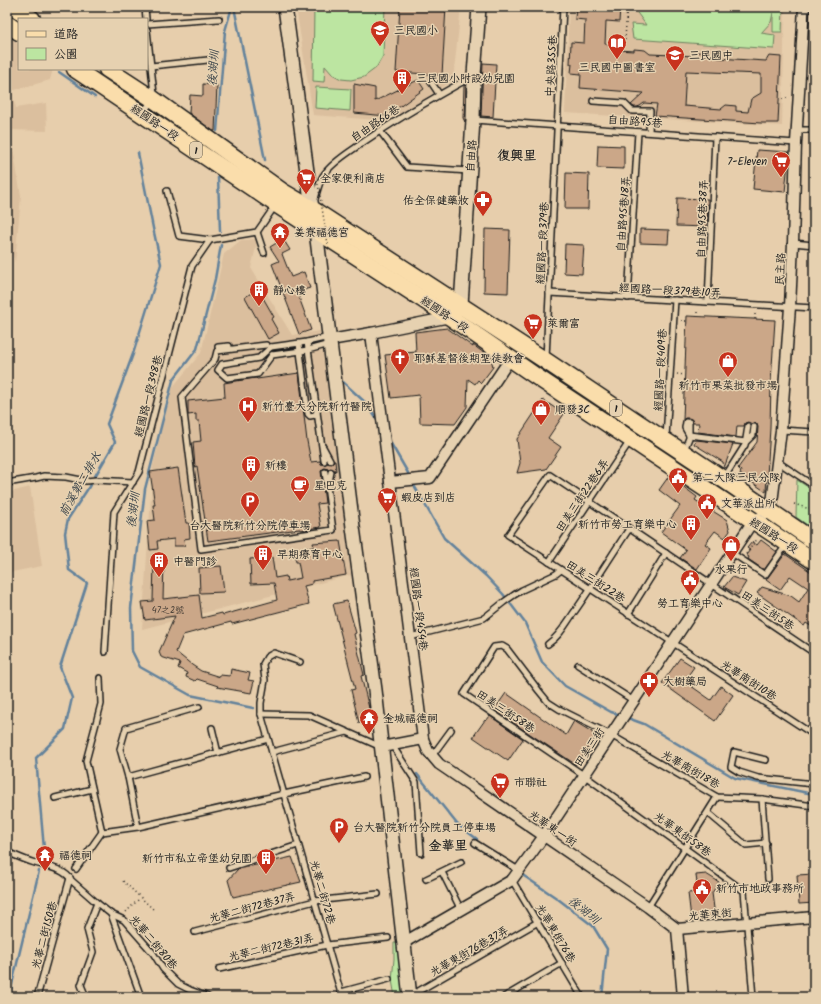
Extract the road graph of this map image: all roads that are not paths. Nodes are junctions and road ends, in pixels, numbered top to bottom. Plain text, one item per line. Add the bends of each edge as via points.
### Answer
1 (14, 7) edge
2 (145, 7) edge
3 (285, 7) edge
4 (479, 7) edge
5 (564, 7) edge
6 (804, 7) edge
7 (30, 18) edge
8 (146, 18) edge
9 (219, 19) dead end
10 (7, 24) edge
11 (148, 24) edge
12 (18, 31) edge
13 (148, 39) edge
14 (208, 60) dead end
15 (151, 66) junction
16 (77, 70) edge
17 (109, 70) edge
18 (474, 75) junction
19 (431, 82) dead end
20 (439, 94) junction
21 (153, 99) junction
22 (593, 101) dead end
23 (143, 114) junction
24 (473, 120) junction
25 (558, 126) junction
26 (797, 130) junction
27 (814, 130) edge
28 (380, 131) junction
29 (638, 132) junction
30 (649, 132) junction
31 (715, 137) junction
32 (796, 143) junction
33 (470, 171) junction
34 (167, 191) dead end
35 (280, 198) junction
36 (312, 209) junction
37 (316, 231) junction
38 (257, 232) junction
39 (210, 240) junction
40 (793, 243) junction
41 (814, 245) edge
42 (264, 253) dead end
43 (549, 293) junction
44 (628, 298) junction
45 (675, 300) junction
46 (708, 302) junction
47 (461, 305) junction
48 (790, 307) junction
49 (814, 308) edge
50 (450, 317) junction
51 (371, 333) junction
52 (330, 340) junction
53 (307, 342) junction
54 (299, 344) junction
55 (268, 346) junction
56 (218, 347) dead end
57 (308, 350) junction
58 (300, 351) junction
59 (272, 355) junction
60 (510, 358) junction
61 (546, 361) junction
62 (317, 412) junction
63 (688, 422) dead end
64 (751, 426) dead end
65 (781, 430) junction
66 (814, 432) edge
67 (689, 435) junction
68 (631, 440) junction
69 (666, 441) junction
70 (746, 442) junction
71 (321, 443) junction
72 (683, 452) junction
73 (330, 460) dead end
74 (324, 461) dead end
75 (778, 462) junction
76 (325, 472) dead end
77 (331, 472) dead end
78 (723, 479) junction
79 (133, 482) junction
80 (390, 482) junction
81 (7, 483) edge
82 (814, 486) edge
83 (328, 492) junction
84 (590, 502) junction
85 (771, 511) junction
86 (759, 524) junction
87 (629, 528) junction
88 (508, 535) joint
89 (814, 541) edge
90 (787, 543) junction
91 (666, 553) junction
92 (732, 553) junction
93 (814, 561) edge
94 (549, 562) junction
95 (561, 570) junction
96 (712, 584) junction
97 (590, 589) junction
98 (628, 614) junction
99 (410, 638) junction
100 (672, 643) junction
101 (548, 644) dead end
102 (494, 647) joint
103 (106, 652) dead end
104 (814, 653) edge
105 (300, 662) dead end
106 (578, 665) dead end
107 (100, 678) dead end
108 (634, 701) junction
109 (199, 707) dead end
110 (261, 714) junction
111 (212, 728) dead end
112 (450, 730) dead end
113 (347, 732) junction
114 (611, 735) junction
115 (814, 735) edge
116 (268, 739) junction
117 (424, 739) junction
118 (387, 746) junction
119 (272, 752) junction
120 (218, 753) junction
121 (432, 756) junction
122 (766, 760) dead end
123 (585, 776) junction
124 (128, 777) junction
125 (364, 777) dead end
126 (814, 784) edge
127 (92, 789) junction
128 (284, 794) junction
129 (717, 797) junction
130 (55, 798) dead end
131 (762, 799) junction
132 (814, 806) edge
133 (708, 813) junction
134 (138, 827) junction
135 (102, 832) junction
136 (544, 836) junction
137 (475, 843) dead end
138 (766, 844) junction
139 (298, 845) junction
140 (685, 848) junction
141 (7, 852) edge
142 (421, 853) dead end
143 (461, 862) dead end
144 (228, 868) dead end
145 (76, 869) dead end
146 (520, 871) junction
147 (442, 872) junction
148 (70, 878) junction
149 (426, 879) dead end
150 (768, 879) dead end
151 (512, 880) junction
152 (378, 894) dead end
153 (315, 901) junction
154 (96, 904) junction
155 (648, 907) junction
156 (461, 910) junction
157 (111, 914) junction
158 (814, 917) edge
159 (538, 922) junction
160 (747, 923) junction
161 (677, 929) junction
162 (195, 932) dead end
163 (388, 938) dead end
164 (403, 943) junction
165 (327, 945) junction
166 (562, 963) junction
167 (219, 969) dead end
168 (389, 979) dead end
169 (341, 994) edge
170 (37, 997) edge
171 (86, 997) edge
172 (141, 997) edge
173 (208, 997) edge
174 (410, 997) edge
175 (504, 997) edge
176 (582, 997) edge
177 (683, 997) edge
178 (752, 997) edge

1 - 7 main road
2 - 8 lane
3 - 36 street
4 - 18 street, 自由路
5 - 25 lane, 中央路355巷
6 - 26 street, 民主路
9 - 11 lane
10 - 12 main road
13 - 15 lane
14 - 15 lane
15 - 21 lane
16 - 23 main road, 經國路一段 / 1
17 - 21 main road, 經國路一段 / 1
18 - 20 lane, 自由路66巷
18 - 24 street, 自由路
19 - 20 lane
20 - 28 lane, 自由路66巷
21 - 23 lane
21 - 35 main road, 經國路一段 / 1
22 - 30 lane via 624,103 632,111 650,111
23 - 35 main road, 經國路一段 / 1
24 - 25 lane, 自由路95巷
24 - 33 street, 自由路
25 - 29 lane, 自由路95巷
25 - 43 lane, 經國路一段379巷
26 - 27 lane
26 - 32 street, 民主路
28 - 33 lane via 407,166
28 - 36 lane, 自由路66巷 via 347,154 322,176
29 - 30 lane, 自由路95巷
29 - 44 lane, 自由路95巷18弄
30 - 31 lane, 自由路95巷
31 - 32 lane, 自由路95巷
31 - 46 lane, 自由路95巷38弄
32 - 40 street, 民主路
33 - 47 street, 自由路
34 - 39 lane via 179,236
35 - 36 main road, 經國路一段 / 1
35 - 37 main road, 經國路一段 / 1
35 - 38 lane
36 - 37 street
36 - 47 main road, 經國路一段 / 1
37 - 50 main road, 經國路一段 / 1
37 - 52 street
38 - 39 lane
38 - 42 lane
39 - 79 lane, 經國路一段398巷 via 192,266 140,472
40 - 41 lane
40 - 48 street, 民主路
43 - 44 lane, 經國路一段379巷10弄
43 - 61 lane, 經國路一段379巷
44 - 45 lane, 經國路一段379巷10弄
45 - 46 lane, 經國路一段379巷10弄
45 - 69 lane, 經國路一段409巷
46 - 48 lane, 經國路一段379巷10弄
47 - 50 street
47 - 61 main road, 經國路一段 / 1
48 - 49 lane, 經國路一段379巷10弄
48 - 65 street, 民主路
50 - 51 street
50 - 60 main road, 經國路一段 / 1
51 - 52 street
51 - 80 street, 經國路一段454巷
52 - 53 lane via 325,338
52 - 57 lane via 326,345
52 - 118 street
53 - 54 lane
53 - 57 lane
54 - 55 lane
54 - 58 lane
55 - 56 lane via 262,342
55 - 59 lane
55 - 59 lane via 259,358 222,364 218,370 227,378 258,374
55 - 83 lane via 217,351 215,359 182,397 201,549 333,530
57 - 58 lane
57 - 62 lane
58 - 59 lane
58 - 62 lane via 308,414 315,415
60 - 68 main road, 經國路一段 / 1
60 - 80 street via 430,478
61 - 69 main road, 經國路一段 / 1
62 - 71 lane
63 - 67 lane
64 - 70 lane
65 - 66 lane
65 - 75 street, 民主路
67 - 70 lane
67 - 72 lane
68 - 84 lane, 田美三街22巷6弄
68 - 86 main road, 經國路一段 / 1
69 - 72 main road, 經國路一段 / 1
70 - 78 lane
71 - 73 lane
71 - 74 lane
72 - 78 main road, 經國路一段 / 1
75 - 82 lane
75 - 85 street, 民主路
76 - 83 lane
77 - 83 lane
78 - 85 main road, 經國路一段 / 1
79 - 81 lane via 86,481 44,476
79 - 103 lane, 經國路一段398巷 via 114,512
80 - 99 street, 經國路一段454巷
84 - 87 lane, 田美三街5巷
84 - 88 lane, 田美三街5巷 via 550,476
84 - 94 lane, 田美三街22巷6弄
85 - 86 street
85 - 89 main road, 經國路一段 / 1
86 - 90 main road, 經國路一段 / 1
86 - 92 street, 田美三街
87 - 91 lane, 田美三街5巷
87 - 97 lane
88 - 94 lane, 田美三街22巷
90 - 92 lane via 765,575
90 - 93 main road, 經國路一段 / 1
91 - 96 lane, 田美三街5巷
91 - 98 lane
92 - 96 street, 田美三街
94 - 95 lane, 田美三街22巷
95 - 97 lane, 田美三街22巷
95 - 99 lane via 512,596 484,618
96 - 100 street, 田美三街
96 - 104 lane, 田美三街5巷
97 - 98 lane, 田美三街22巷
97 - 101 lane via 560,633
98 - 100 lane, 田美三街22巷
99 - 117 street, 經國路一段454巷
100 - 108 street, 田美三街
100 - 115 lane, 光華南街10巷
102 - 114 lane, 光華南街18巷 via 502,646 507,649 548,702
102 - 123 lane, 田美三街58巷 via 464,694
105 - 110 lane, 光華二街72巷 via 274,653 267,657 263,664 265,680
106 - 108 lane
107 - 127 lane via 101,704 86,761
108 - 114 street, 田美三街
109 - 124 lane via 126,728 120,749
110 - 113 lane via 310,716
110 - 116 lane, 光華二街72巷
111 - 120 lane
112 - 121 lane
113 - 118 lane
113 - 119 lane
114 - 123 street, 田美三街
114 - 129 lane, 光華南街18巷
116 - 119 lane, 光華二街72巷
116 - 120 lane
117 - 118 street
117 - 121 street, 光華東一街
118 - 142 lane via 416,782
118 - 164 street
119 - 128 lane, 光華二街72巷
120 - 124 lane
121 - 136 street, 光華東一街 via 446,769
122 - 126 lane via 734,752 731,767 758,778
123 - 136 street, 田美三街
123 - 140 lane, 光華東街58巷
124 - 134 lane
125 - 128 lane
127 - 130 lane
127 - 135 lane
128 - 134 lane
128 - 139 lane, 光華二街72巷
129 - 131 lane, 光華南街18巷
129 - 133 lane
131 - 132 lane, 光華南街18巷
131 - 138 lane
133 - 138 lane via 746,845
133 - 140 lane
134 - 135 lane
135 - 145 lane
136 - 146 street, 田美三街
136 - 155 street, 光華東一街
137 - 146 lane
138 - 150 lane
139 - 144 lane
139 - 153 lane, 光華二街72巷
140 - 155 lane
140 - 160 lane, 光華東街58巷 via 744,891
141 - 148 lane, 光華二街80巷 via 58,869
143 - 147 lane
146 - 151 street, 田美三街
147 - 149 lane
147 - 156 lane
148 - 154 lane, 光華二街80巷
148 - 170 lane, 光華二街150巷
151 - 156 street, 田美三街
151 - 159 lane, 光華東街76巷
152 - 153 lane, 光華二街72巷37弄
153 - 162 lane, 光華二街72巷37弄
153 - 165 lane, 光華二街72巷
154 - 157 lane, 光華二街80巷
154 - 171 lane via 87,929 93,952 82,985
155 - 161 street, 光華東一街
156 - 164 street, 田美三街
157 - 172 lane
157 - 173 lane, 光華二街80巷 via 124,920 178,984
158 - 160 street, 光華東街
159 - 166 lane, 光華東街76巷
159 - 174 lane, 光華東街76巷37弄
160 - 161 street, 光華東街
160 - 178 lane, 光華東街58巷
161 - 177 street, 光華東街
163 - 165 lane, 光華二街72巷31弄
164 - 174 street
165 - 167 lane, 光華二街72巷31弄
165 - 169 lane, 光華二街72巷
166 - 175 lane
166 - 176 lane, 光華東街76巷
168 - 169 lane

